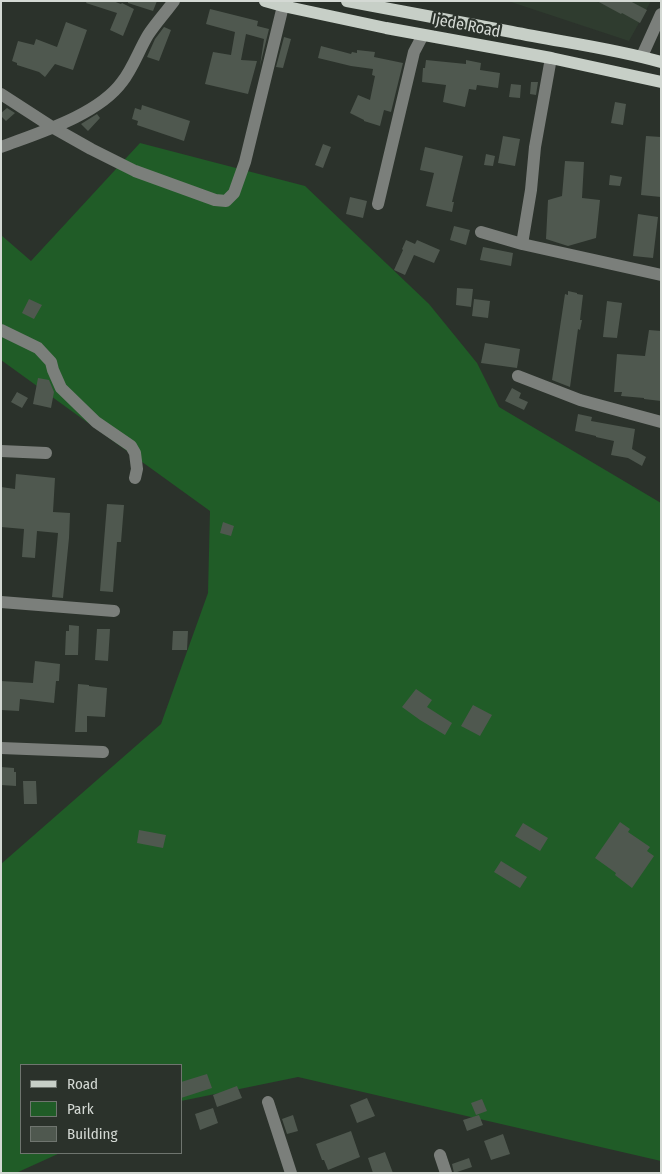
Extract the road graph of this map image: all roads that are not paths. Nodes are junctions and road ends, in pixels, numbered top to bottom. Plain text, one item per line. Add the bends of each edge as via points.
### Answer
1 (174, 1) edge
2 (264, 1) edge
3 (353, 2) edge
4 (283, 6) junction
5 (661, 14) edge
6 (354, 22) junction
7 (423, 35) junction
8 (642, 56) junction
9 (551, 58) junction
10 (661, 62) edge
11 (661, 82) edge
12 (1, 94) edge
13 (52, 127) junction
14 (1, 147) edge
15 (378, 204) dead end
16 (481, 232) dead end
17 (522, 244) junction
18 (661, 274) edge
19 (1, 330) edge
20 (518, 376) dead end
21 (661, 422) edge
22 (1, 451) edge
23 (46, 453) dead end
24 (135, 478) dead end
25 (1, 602) edge
26 (114, 611) dead end
27 (1, 748) edge
28 (102, 752) dead end
29 (268, 1102) dead end
30 (440, 1154) dead end
31 (291, 1173) edge
32 (446, 1173) edge

1 - 13 street via 150,33 122,83 86,112
2 - 4 main road, Ijede Road
3 - 6 main road
3 - 8 main road, Ijede Road
4 - 6 main road, Ijede Road
4 - 13 street via 245,162 234,193 226,201 134,171
5 - 8 street
6 - 7 main road, Ijede Road
7 - 9 main road, Ijede Road
7 - 15 street via 414,52
8 - 10 main road, Ijede Road
9 - 11 main road, Ijede Road
9 - 17 street
12 - 13 street
13 - 14 street
16 - 17 street
17 - 18 street
19 - 24 street via 38,348 51,362 61,388 96,422 131,446 135,452
20 - 21 street via 580,400
22 - 23 street
25 - 26 street
27 - 28 street
29 - 31 street
30 - 32 street

